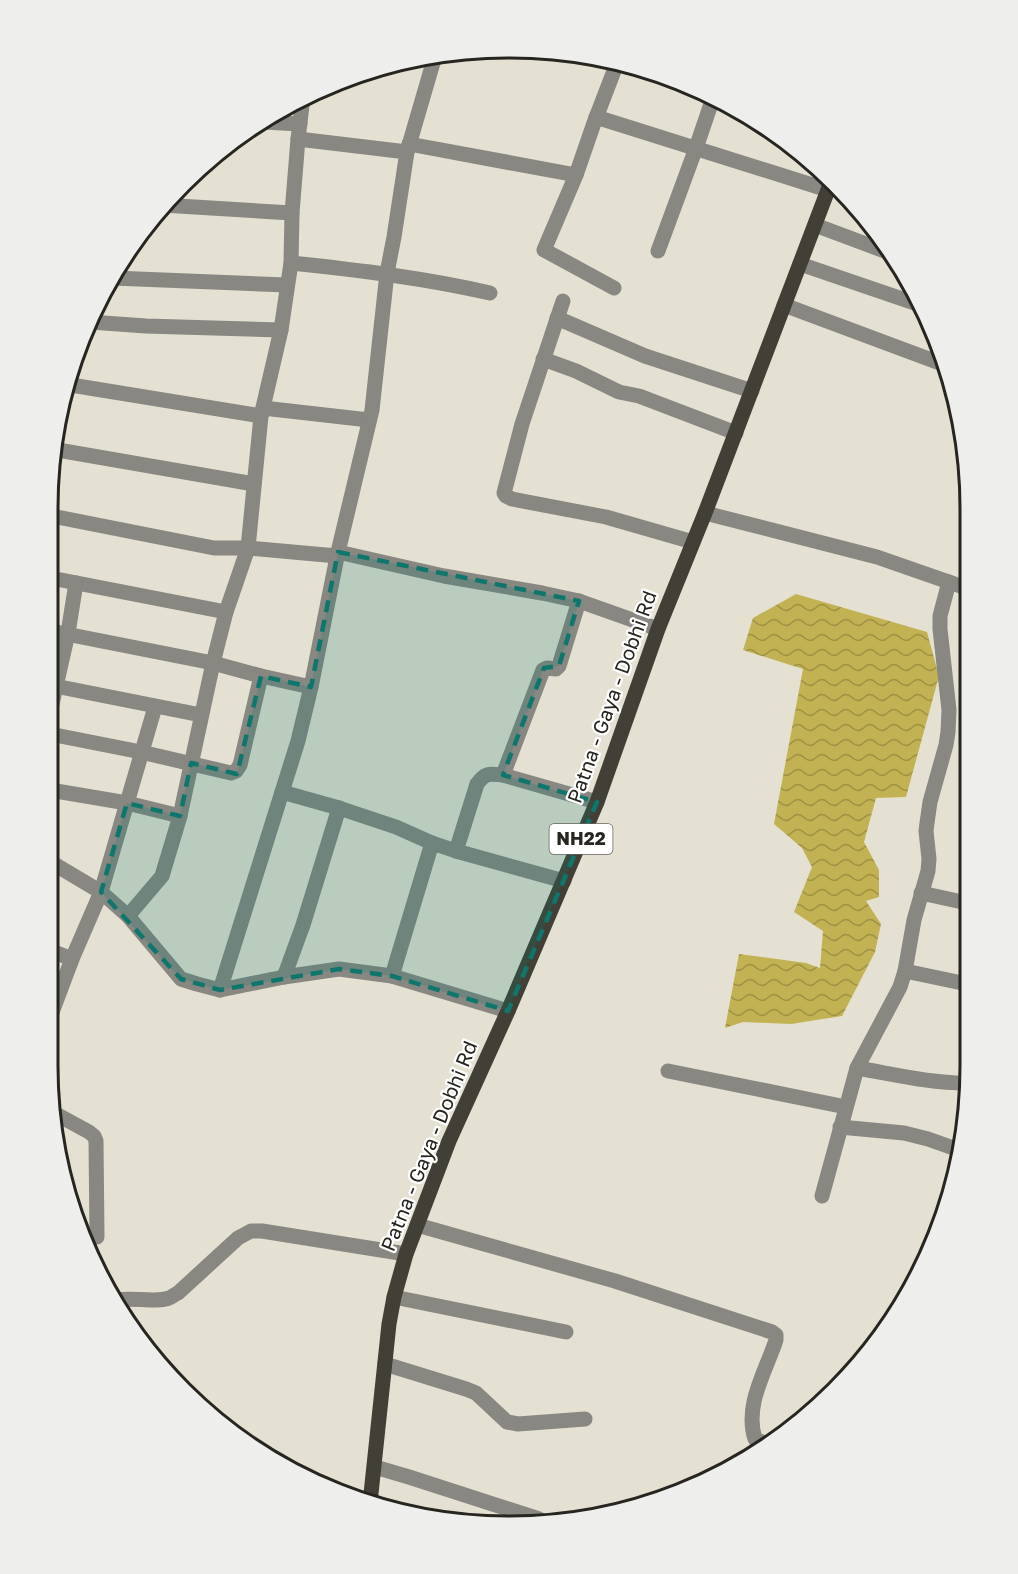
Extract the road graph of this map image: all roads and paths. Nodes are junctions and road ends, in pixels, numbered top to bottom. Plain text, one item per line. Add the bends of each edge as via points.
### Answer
1 (432, 65) edge
2 (614, 71) edge
3 (710, 106) edge
4 (302, 110) edge
5 (596, 117) junction
6 (274, 125) edge
7 (299, 132) junction
8 (408, 148) junction
9 (696, 148) junction
10 (576, 175) junction
11 (821, 183) edge
12 (828, 190) edge
13 (176, 206) edge
14 (292, 213) junction
15 (815, 225) junction
16 (875, 248) edge
17 (658, 251) dead end
18 (291, 263) junction
19 (800, 264) junction
20 (387, 273) junction
21 (122, 278) edge
22 (287, 285) junction
23 (614, 288) dead end
24 (490, 292) dead end
25 (563, 301) dead end
26 (908, 301) edge
27 (784, 305) junction
28 (557, 318) junction
29 (99, 323) edge
30 (281, 330) junction
31 (543, 359) junction
32 (935, 361) edge
33 (76, 386) edge
34 (752, 391) junction
35 (262, 412) junction
36 (369, 420) junction
37 (736, 433) junction
38 (62, 451) edge
39 (254, 484) junction
40 (705, 513) junction
41 (58, 517) edge
42 (693, 542) junction
43 (248, 548) junction
44 (337, 554) junction
45 (58, 579) edge
46 (949, 582) junction
47 (76, 583) junction
48 (960, 586) edge
49 (579, 601) junction
50 (226, 612) junction
51 (658, 629) junction
52 (58, 631) edge
53 (68, 633) junction
54 (213, 663) junction
55 (58, 668) edge
56 (261, 676) junction
57 (58, 687) edge
58 (311, 687) junction
59 (155, 707) junction
60 (201, 715) junction
61 (58, 736) edge
62 (141, 752) junction
63 (191, 763) junction
64 (502, 775) junction
65 (58, 791) edge
66 (282, 792) junction
67 (597, 802) junction
68 (127, 803) junction
69 (339, 808) junction
70 (180, 816) junction
71 (432, 843) junction
72 (456, 851) junction
73 (58, 866) edge
74 (564, 881) junction
75 (101, 892) junction
76 (921, 893) junction
77 (960, 901) edge
78 (128, 916) junction
79 (58, 954) edge
80 (72, 959) junction
81 (904, 971) junction
82 (392, 976) junction
83 (284, 977) junction
84 (960, 983) edge
85 (220, 990) junction
86 (58, 996) edge
87 (508, 1011) junction
88 (857, 1068) junction
89 (668, 1071) dead end
90 (959, 1083) edge
91 (846, 1107) junction
92 (61, 1117) edge
93 (840, 1127) junction
94 (952, 1147) edge
95 (822, 1196) dead end
96 (417, 1225) junction
97 (97, 1237) dead end
98 (406, 1254) junction
99 (124, 1298) edge
100 (394, 1298) junction
101 (566, 1332) dead end
102 (385, 1364) junction
103 (585, 1419) dead end
104 (758, 1440) edge
105 (375, 1467) junction
106 (371, 1494) edge
107 (528, 1515) edge

1 - 8 street
2 - 5 street
3 - 9 street
4 - 7 street
5 - 9 street
5 - 10 street
6 - 7 street
7 - 8 street
7 - 14 street
8 - 10 street
8 - 20 street
9 - 11 street
9 - 17 street
10 - 23 street via 544,250
12 - 15 main road, Patna - Gaya - Dobhi Rd / NH22
13 - 14 street
14 - 18 street
15 - 16 street
15 - 19 main road, Patna - Gaya - Dobhi Rd / NH22
18 - 20 street
18 - 22 street
19 - 26 street
19 - 27 main road, Patna - Gaya - Dobhi Rd / NH22
20 - 24 street
20 - 36 street
21 - 22 street
22 - 30 street
25 - 28 street
27 - 32 street
27 - 34 main road, Patna - Gaya - Dobhi Rd / NH22
28 - 31 street
28 - 34 street via 645,356
29 - 30 street
30 - 35 street
31 - 37 street via 619,392
31 - 42 street via 522,424 506,496 606,517
33 - 35 street via 203,408
34 - 37 main road, Patna - Gaya - Dobhi Rd / NH22
35 - 36 street
35 - 39 street
36 - 44 street
37 - 40 main road, Patna - Gaya - Dobhi Rd / NH22
38 - 39 street
39 - 43 street
40 - 42 main road, Patna - Gaya - Dobhi Rd / NH22
40 - 46 street via 877,557
41 - 43 street via 214,548
42 - 51 main road, Patna - Gaya - Dobhi Rd / NH22
43 - 44 street
43 - 50 street
44 - 49 street
44 - 58 street
45 - 47 street
46 - 48 street
46 - 76 street via 940,616 948,732 930,802 926,831 929,865
47 - 50 street
47 - 53 street
49 - 51 street
49 - 64 street via 559,666 543,670
50 - 54 street
51 - 67 main road, Patna - Gaya - Dobhi Rd / NH22
52 - 53 street
53 - 54 street
53 - 55 street
54 - 56 street
54 - 60 street
56 - 58 street
56 - 63 street via 236,771
57 - 59 street
58 - 66 street
59 - 60 street
59 - 62 street
60 - 63 street
61 - 62 street
62 - 63 street
62 - 68 street
63 - 70 street
64 - 67 street
64 - 72 street via 488,774 477,784
65 - 68 street
66 - 69 street
66 - 85 street
67 - 74 main road, Patna - Gaya - Dobhi Rd / NH22
68 - 70 street
68 - 75 street
69 - 71 street
69 - 83 street
70 - 78 street via 162,876
71 - 72 street
71 - 82 street
72 - 74 street
73 - 75 street
74 - 87 main road, Patna - Gaya - Dobhi Rd / NH22
75 - 78 street
75 - 80 street
76 - 77 street
76 - 81 street
78 - 85 street via 181,979
79 - 80 street
80 - 86 street
81 - 84 street
81 - 88 street via 897,994
82 - 83 street via 339,969
82 - 87 street
83 - 85 street
87 - 96 main road, Patna - Gaya - Dobhi Rd / NH22 via 449,1141
88 - 90 street
88 - 91 street
89 - 91 street
91 - 93 street
92 - 97 street via 90,1132 96,1141
93 - 94 street via 904,1133
93 - 95 street
96 - 98 main road, Patna - Gaya - Dobhi Rd / NH22
96 - 104 street via 615,1281 772,1332 776,1340 754,1398 754,1436
98 - 99 street via 251,1231 169,1298
98 - 100 main road, Patna - Gaya - Dobhi Rd / NH22
100 - 101 street
100 - 102 main road, Patna - Gaya - Dobhi Rd / NH22
102 - 103 street via 476,1393 507,1422
102 - 105 main road, Patna - Gaya - Dobhi Rd / NH22
105 - 106 main road, Patna - Gaya - Dobhi Rd / NH22
105 - 107 street

